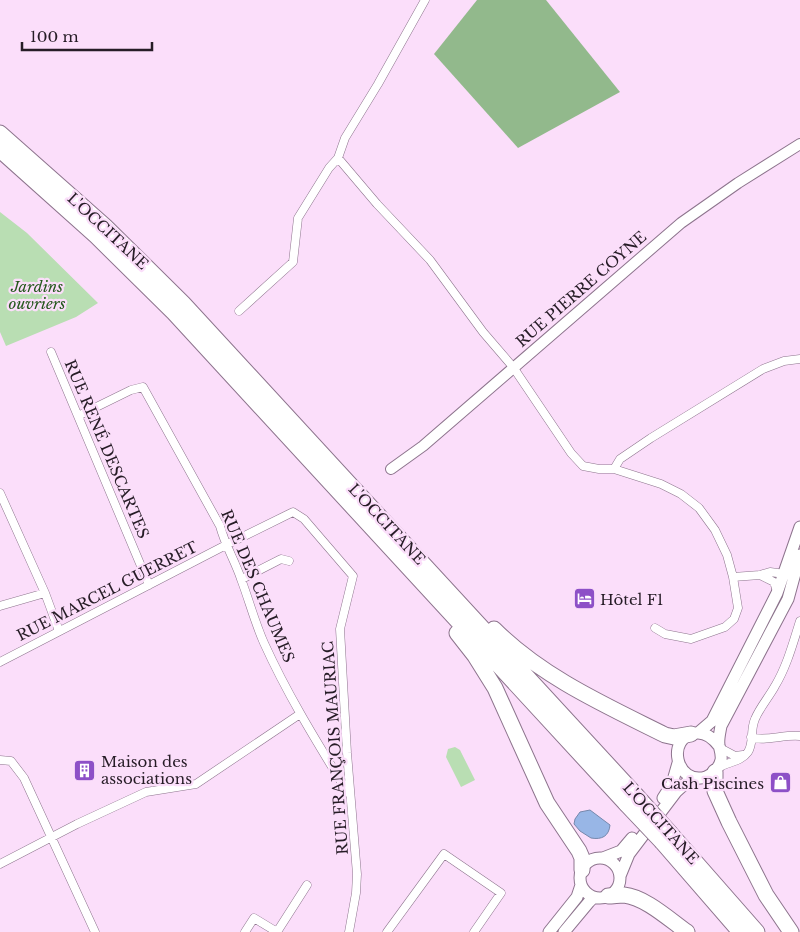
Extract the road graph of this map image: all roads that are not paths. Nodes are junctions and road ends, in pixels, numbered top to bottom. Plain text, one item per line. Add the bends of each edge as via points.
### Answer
1 (425, 0) edge
2 (0, 133) edge
3 (800, 144) edge
4 (0, 150) edge
5 (338, 158) junction
6 (239, 311) dead end
7 (51, 352) dead end
8 (800, 359) edge
9 (513, 367) junction
10 (78, 416) junction
11 (391, 469) dead end
12 (614, 469) junction
13 (0, 493) edge
14 (3, 507) edge
15 (800, 527) edge
16 (226, 545) junction
17 (800, 555) edge
18 (289, 561) dead end
19 (785, 574) junction
20 (760, 575) junction
21 (733, 577) junction
22 (242, 580) junction
23 (430, 580) junction
24 (149, 585) junction
25 (45, 593) junction
26 (778, 593) junction
27 (0, 606) edge
28 (800, 621) edge
29 (655, 628) dead end
30 (60, 632) junction
31 (768, 637) junction
32 (0, 662) edge
33 (300, 714) junction
34 (695, 734) junction
35 (800, 736) edge
36 (751, 737) junction
37 (720, 747) junction
38 (746, 755) junction
39 (0, 760) edge
40 (678, 763) junction
41 (711, 772) junction
42 (350, 795) junction
43 (52, 837) junction
44 (666, 838) junction
45 (603, 858) junction
46 (0, 864) edge
47 (620, 876) junction
48 (581, 877) junction
49 (307, 885) dead end
50 (603, 897) junction
51 (95, 932) edge
52 (245, 932) edge
53 (277, 932) edge
54 (349, 932) edge
55 (387, 932) edge
56 (474, 932) edge
57 (549, 932) edge
58 (564, 932) edge
59 (686, 932) edge
60 (740, 932) edge
61 (757, 932) edge
62 (791, 932) edge

1 - 5 street via 345,138
2 - 23 highway, L'OCCITANE via 105,226 183,303
3 - 9 street, RUE PIERRE COYNE via 681,223
4 - 23 highway, L'OCCITANE via 96,236 174,313
5 - 6 street via 298,218 293,262
5 - 9 street via 430,260
7 - 10 street, RUE RENÉ DESCARTES
8 - 12 street via 763,369 651,438 620,459
9 - 11 street, RUE PIERRE COYNE via 423,446
9 - 12 street via 571,454 583,466
10 - 16 street, RUE DES CHAUMES via 142,386 220,526
10 - 24 street, RUE RENÉ DESCARTES
12 - 21 street via 661,484 699,508 715,530
13 - 14 street
14 - 25 street
15 - 19 main road
16 - 22 street, RUE DES CHAUMES
16 - 24 street, RUE MARCEL GUERRET
16 - 42 street, RUE FRANÇOIS MAURIAC via 293,512 304,519 353,576 340,629
17 - 31 main road via 788,599
18 - 22 street via 281,559
19 - 20 street via 770,572
19 - 26 main road
19 - 31 main road via 788,584
20 - 21 street
20 - 26 street via 774,582
21 - 29 street via 738,608 734,619 725,627 691,639 665,634
22 - 33 street, RUE DES CHAUMES via 264,642
23 - 34 highway via 470,604 502,636 556,678 665,735
23 - 44 highway, L'OCCITANE, bridge
23 - 48 highway via 444,616 495,688 547,803 579,851
24 - 30 street, RUE MARCEL GUERRET
25 - 27 street
25 - 30 street
26 - 34 main road via 712,721
28 - 36 street via 777,682 755,718
30 - 32 street, RUE MARCEL GUERRET
31 - 37 main road via 721,726
33 - 42 street, RUE DES CHAUMES
33 - 43 street via 196,784 146,792
34 - 37 main road via 710,736
34 - 40 main road via 680,743 676,756
35 - 36 street
36 - 38 street
37 - 38 street via 735,756
37 - 41 main road via 721,755
38 - 41 street
39 - 43 street via 11,762 24,778
40 - 41 main road via 687,775
40 - 45 main road via 672,784 627,845
41 - 47 main road via 687,782 676,792 629,854
41 - 62 highway via 715,791 729,822 766,895
42 - 54 street, RUE FRANÇOIS MAURIAC via 357,874
43 - 46 street
43 - 51 street
44 - 60 highway, L'OCCITANE
44 - 61 highway, L'OCCITANE
45 - 47 main road via 614,864
45 - 48 main road via 590,860
47 - 50 main road via 617,888
48 - 50 main road via 588,894
48 - 57 main road via 577,897
49 - 53 street
50 - 58 main road via 593,898
50 - 59 highway via 633,897
52 - 53 street via 254,918
55 - 56 street via 444,854 500,893

